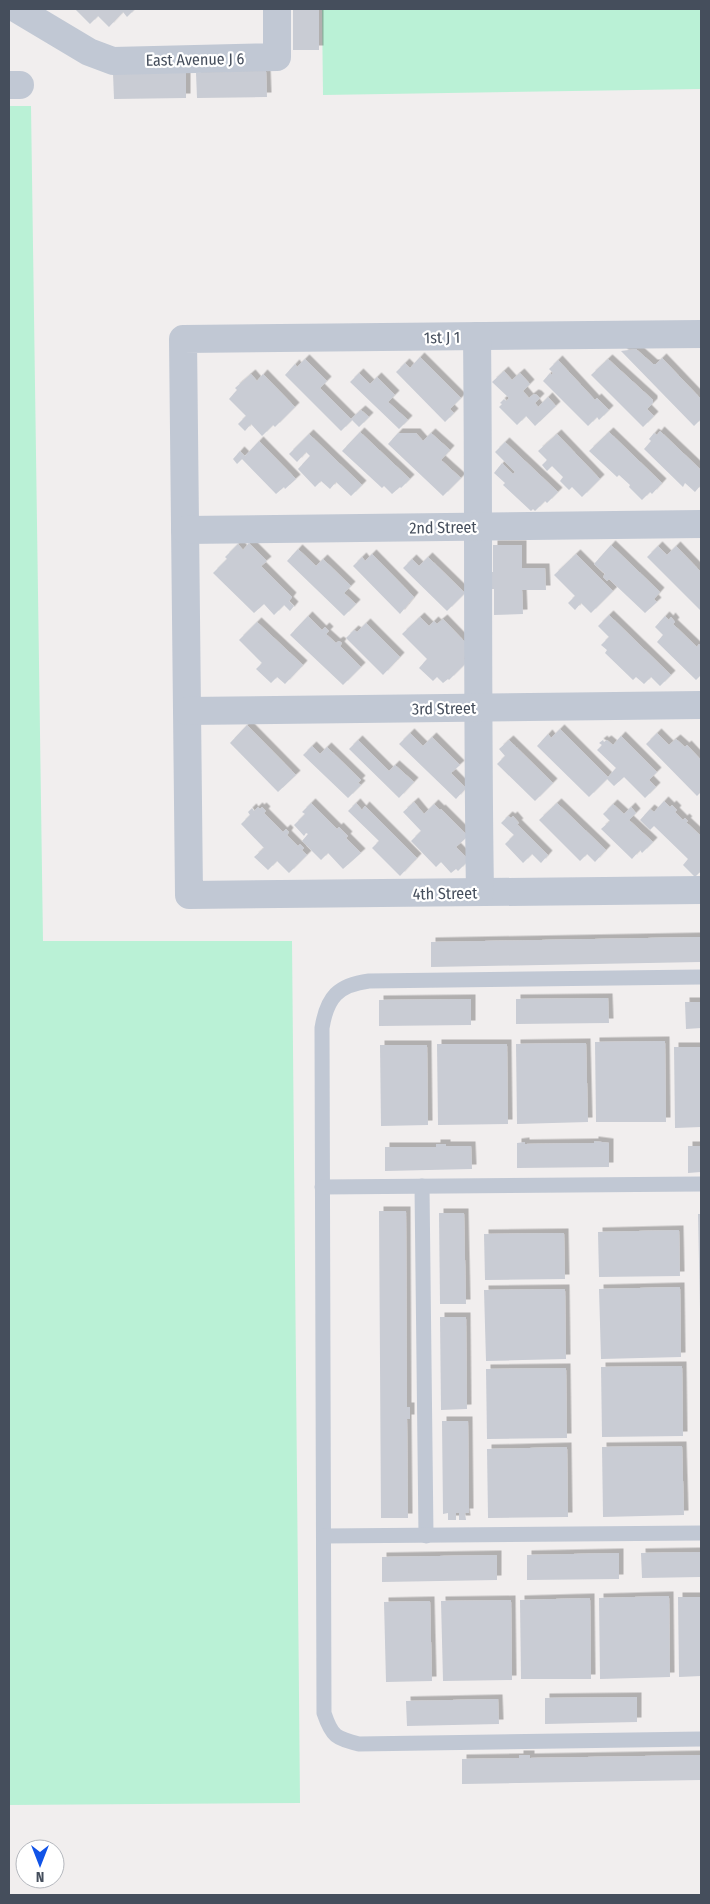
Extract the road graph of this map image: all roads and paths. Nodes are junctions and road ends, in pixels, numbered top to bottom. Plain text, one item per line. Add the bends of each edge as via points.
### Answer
1 (16, 9) edge
2 (277, 9) edge
3 (701, 334) edge
4 (477, 336) junction
5 (701, 524) edge
6 (479, 527) junction
7 (185, 530) junction
8 (701, 705) edge
9 (477, 708) junction
10 (187, 711) junction
11 (701, 890) edge
12 (480, 892) junction
13 (701, 977) edge
14 (701, 1184) edge
15 (422, 1186) junction
16 (322, 1187) junction
17 (701, 1533) edge
18 (324, 1536) junction
19 (426, 1536) junction
20 (701, 1739) edge

1 - 2 street, East Avenue J 6 via 89,52 113,61 277,57
3 - 4 street, 1st J 1
4 - 6 street
4 - 7 street, 1st J 1 via 183,339
5 - 6 street, 2nd Street
6 - 7 street, 2nd Street
6 - 9 street
7 - 10 street
8 - 9 street, 3rd Street
9 - 10 street, 3rd Street
9 - 12 street
10 - 12 street, 4th Street via 189,896
11 - 12 street, 4th Street
13 - 16 lane via 353,983 333,996 324,1012
14 - 15 lane
15 - 16 lane
15 - 19 lane
16 - 18 lane
17 - 19 lane
18 - 19 lane
18 - 20 lane via 324,1713 330,1730 340,1739 359,1744

